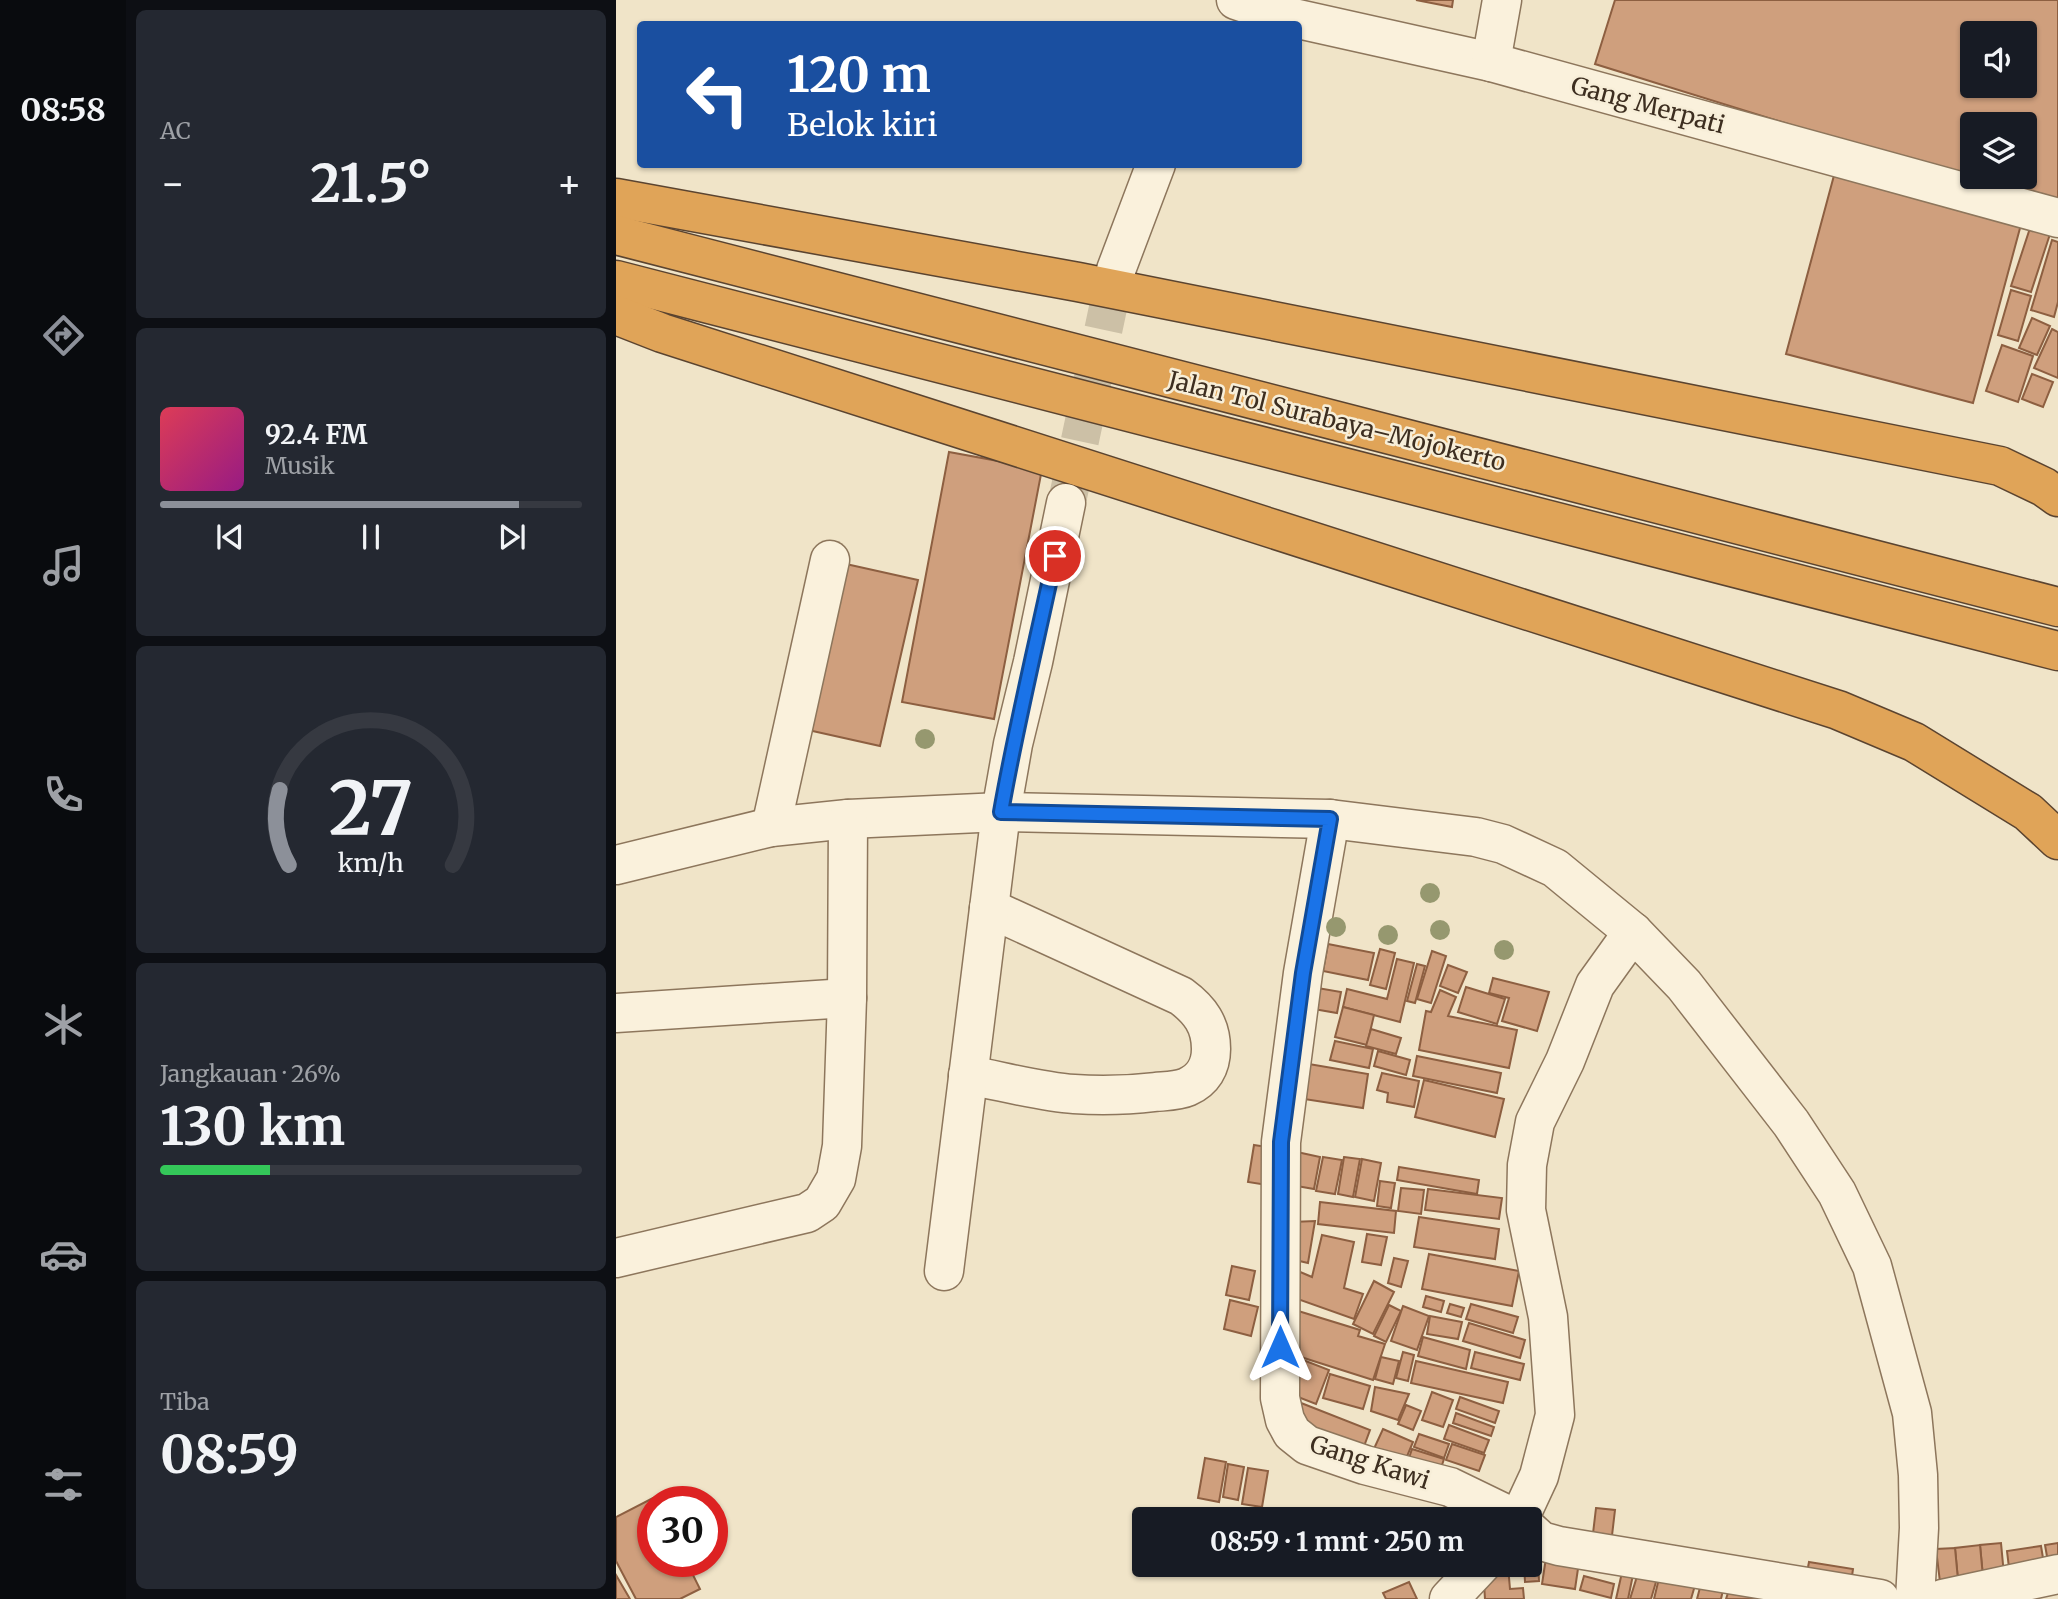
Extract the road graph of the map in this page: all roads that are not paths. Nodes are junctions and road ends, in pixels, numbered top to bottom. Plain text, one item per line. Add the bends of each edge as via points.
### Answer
1 (1236, 0) edge
2 (1502, 0) edge
3 (1280, 15) junction
4 (1230, 21) edge
5 (1491, 62) junction
6 (1154, 168) edge
7 (616, 198) edge
8 (2058, 218) edge
9 (616, 236) edge
10 (1116, 270) tunnel mouth
11 (616, 280) edge
12 (616, 316) edge
13 (2058, 497) edge
14 (1066, 503) tunnel mouth
15 (830, 560) dead end
16 (2058, 607) edge
17 (2058, 650) edge
18 (1001, 812) junction
19 (848, 819) junction
20 (1330, 819) junction
21 (771, 827) junction
22 (2058, 840) edge
23 (616, 865) edge
24 (989, 908) junction
25 (1633, 932) junction
26 (847, 998) junction
27 (616, 1013) edge
28 (968, 1075) junction
29 (616, 1258) edge
30 (944, 1271) dead end
31 (1492, 1507) edge
32 (1523, 1507) edge
33 (1542, 1541) edge
34 (2058, 1574) edge
35 (1470, 1577) edge
36 (1449, 1599) edge
37 (1880, 1599) edge
38 (1915, 1599) edge
39 (1942, 1599) edge

1 - 3 street, Gang Merpati
2 - 5 street
3 - 4 street
3 - 5 street, Gang Merpati
5 - 8 street, Gang Merpati
6 - 10 street
7 - 13 highway via 1092,285 2000,466
9 - 16 highway, Jalan Tol Surabaya–Mojokerto
11 - 17 highway, Jalan Tol Surabaya–Mojokerto
12 - 22 highway via 1838,710 1914,742 2028,812
14 - 18 street
15 - 21 street
18 - 19 street
18 - 20 street
18 - 24 street
19 - 21 street
19 - 26 street
20 - 25 street via 1503,844 1555,868
20 - 31 street, Gang Kawi via 1303,973 1281,1142 1280,1398 1285,1420 1307,1445 1450,1487
21 - 23 street
24 - 28 street
24 - 28 street via 1181,996 1205,1019 1211,1055 1208,1069 1185,1088 1132,1095 1073,1094
25 - 32 street via 1595,985 1535,1122 1527,1165 1526,1210 1548,1317 1555,1415 1539,1476
25 - 38 street via 1684,985 1791,1122 1837,1193 1872,1266 1912,1413 1919,1528
26 - 27 street
26 - 29 street via 842,1146 836,1178 822,1203 807,1213
28 - 30 street
33 - 37 street
34 - 39 street
35 - 36 street

